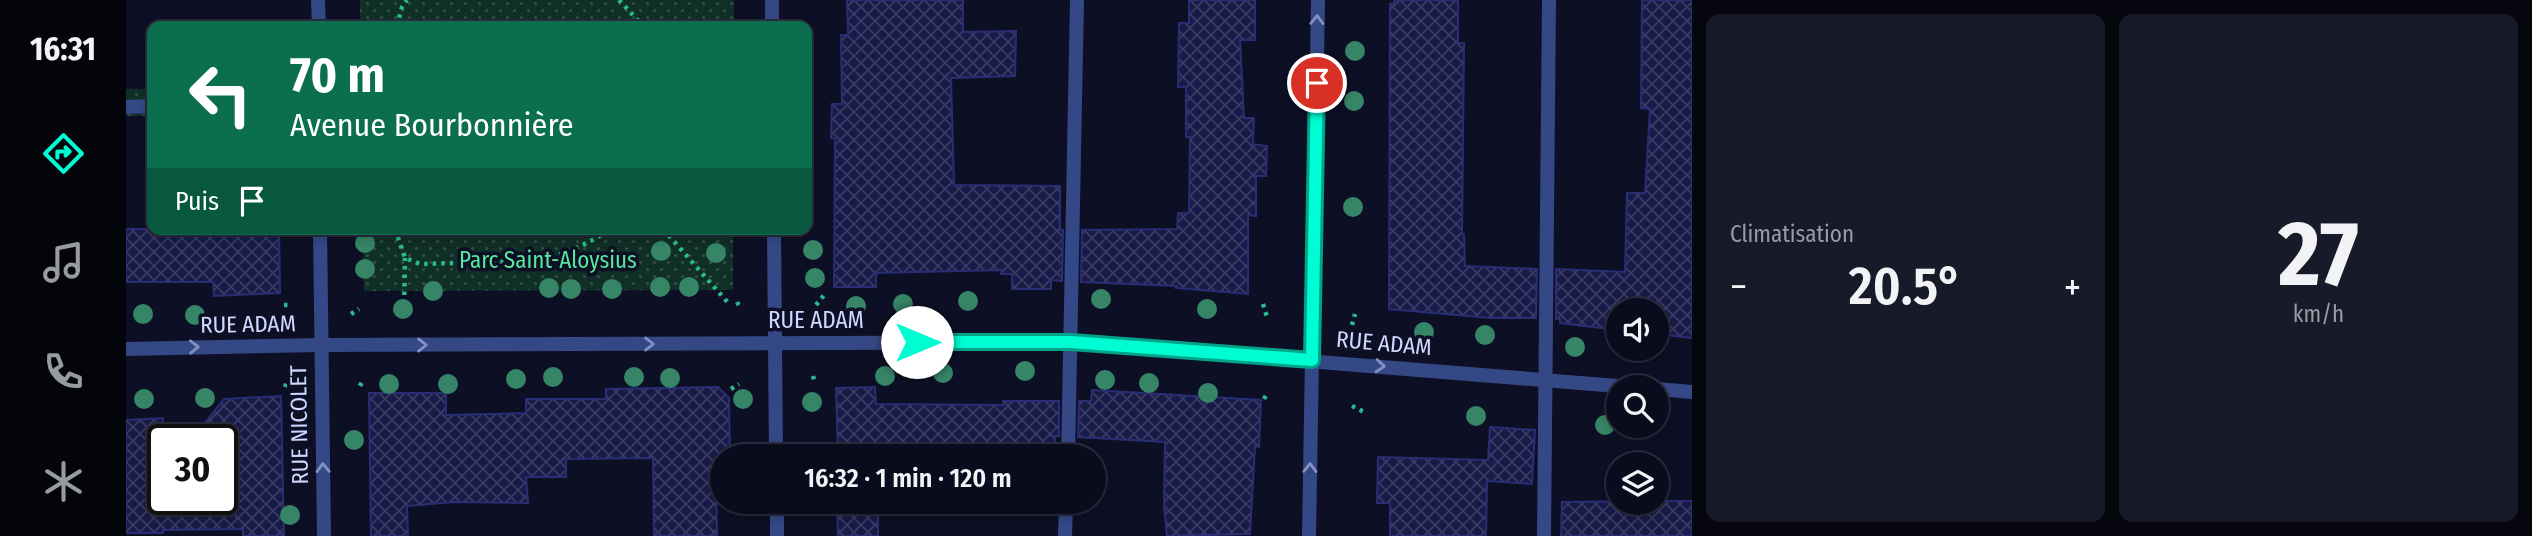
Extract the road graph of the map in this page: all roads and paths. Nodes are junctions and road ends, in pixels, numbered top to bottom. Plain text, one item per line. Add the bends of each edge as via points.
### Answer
1 (318, 0) edge
2 (407, 0) edge
3 (619, 0) edge
4 (772, 0) edge
5 (1077, 0) edge
6 (1318, 0) edge
7 (1549, 0) edge
8 (318, 21) edge
9 (398, 21) edge
10 (638, 21) edge
11 (772, 21) edge
12 (147, 106) edge
13 (126, 107) edge
14 (320, 235) edge
15 (397, 235) edge
16 (601, 235) edge
17 (668, 235) edge
18 (774, 235) edge
19 (405, 258) junction
20 (825, 294) dead end
21 (737, 302) dead end
22 (816, 304) dead end
23 (1263, 304) dead end
24 (730, 306) dead end
25 (359, 309) dead end
26 (741, 309) dead end
27 (404, 312) dead end
28 (351, 314) dead end
29 (1355, 314) dead end
30 (1267, 317) dead end
31 (1352, 325) dead end
32 (1071, 342) junction
33 (774, 343) junction
34 (320, 345) junction
35 (126, 349) edge
36 (1312, 360) junction
37 (813, 376) dead end
38 (1545, 379) junction
39 (363, 380) dead end
40 (815, 383) dead end
41 (739, 384) dead end
42 (1606, 385) edge
43 (360, 386) dead end
44 (731, 390) dead end
45 (1669, 390) edge
46 (1268, 392) dead end
47 (1692, 392) edge
48 (1264, 399) dead end
49 (1352, 405) dead end
50 (1364, 412) dead end
51 (776, 444) edge
52 (1068, 444) edge
53 (777, 514) edge
54 (1066, 514) edge
55 (324, 536) edge
56 (777, 536) edge
57 (1065, 536) edge
58 (1309, 536) edge
59 (1544, 536) edge

1 - 8 street
2 - 9 path
3 - 10 path
4 - 11 street
5 - 32 street
36 -> 6 street
7 - 38 street
12 - 13 street
14 - 34 street, RUE NICOLET
15 - 19 path
16 - 19 path via 583,246 533,261 421,264
17 - 24 path
18 - 33 street
19 - 27 path
20 - 22 path
21 - 26 path
23 - 30 path
25 - 28 path
29 - 31 path
32 - 33 street, RUE ADAM
32 - 36 street, RUE ADAM
32 - 52 street
34 -> 33 street, RUE ADAM
33 - 51 street
35 -> 34 street, RUE ADAM
55 -> 34 street, RUE NICOLET
36 -> 38 street, RUE ADAM
58 -> 36 street
37 - 40 path
38 - 42 street, RUE ADAM
38 - 59 street
39 - 43 path
41 - 44 path
45 - 47 street
46 - 48 path
49 - 50 path
53 - 56 street
54 - 57 street

